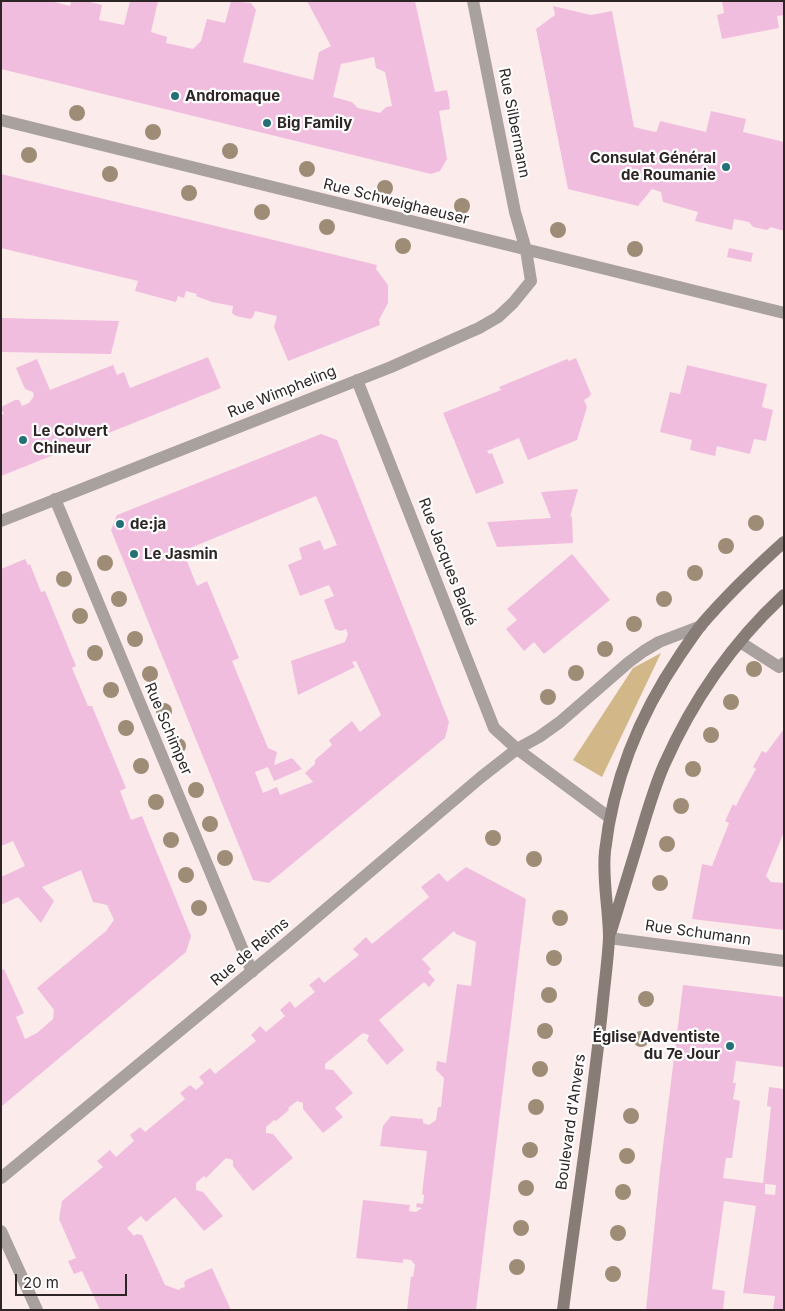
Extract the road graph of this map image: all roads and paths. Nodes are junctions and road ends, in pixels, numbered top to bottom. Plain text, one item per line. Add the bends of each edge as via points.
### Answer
1 (473, 1) edge
2 (1, 120) edge
3 (526, 250) junction
4 (784, 313) edge
5 (357, 380) junction
6 (55, 499) junction
7 (1, 520) edge
8 (784, 542) edge
9 (784, 595) edge
10 (700, 626) junction
11 (740, 642) junction
12 (784, 663) edge
13 (517, 749) junction
14 (610, 818) junction
15 (609, 938) junction
16 (784, 961) edge
17 (252, 972) junction
18 (1, 1178) edge
19 (1, 1231) edge
20 (37, 1310) edge
21 (563, 1310) edge

1 - 3 street, Rue Silbermann via 515,212
2 - 3 street, Rue Schweighaeuser
3 - 4 street, Rue Schweighaeuser
3 - 5 street, Rue Wimpheling via 531,281 498,317
5 - 6 street, Rue Wimpheling
5 - 13 street, Rue Jacques Baldé via 494,728
6 - 7 street, Rue Wimpheling
6 - 17 street, Rue Schimper
8 - 10 main road, Boulevard d'Anvers
9 - 11 main road, Boulevard d'Anvers
10 - 13 street, Boulevard d'Anvers via 644,651 560,722
10 - 14 main road, Boulevard d'Anvers via 671,669 632,741
11 - 12 street via 779,667
11 - 15 main road, Boulevard d'Anvers via 712,680 664,765
13 - 14 street
13 - 17 street, Rue de Reims
14 - 15 main road, Boulevard d'Anvers via 605,853
15 - 16 street, Rue Schumann
15 - 21 main road, Boulevard d'Anvers
17 - 18 street, Rue de Reims
19 - 20 street

